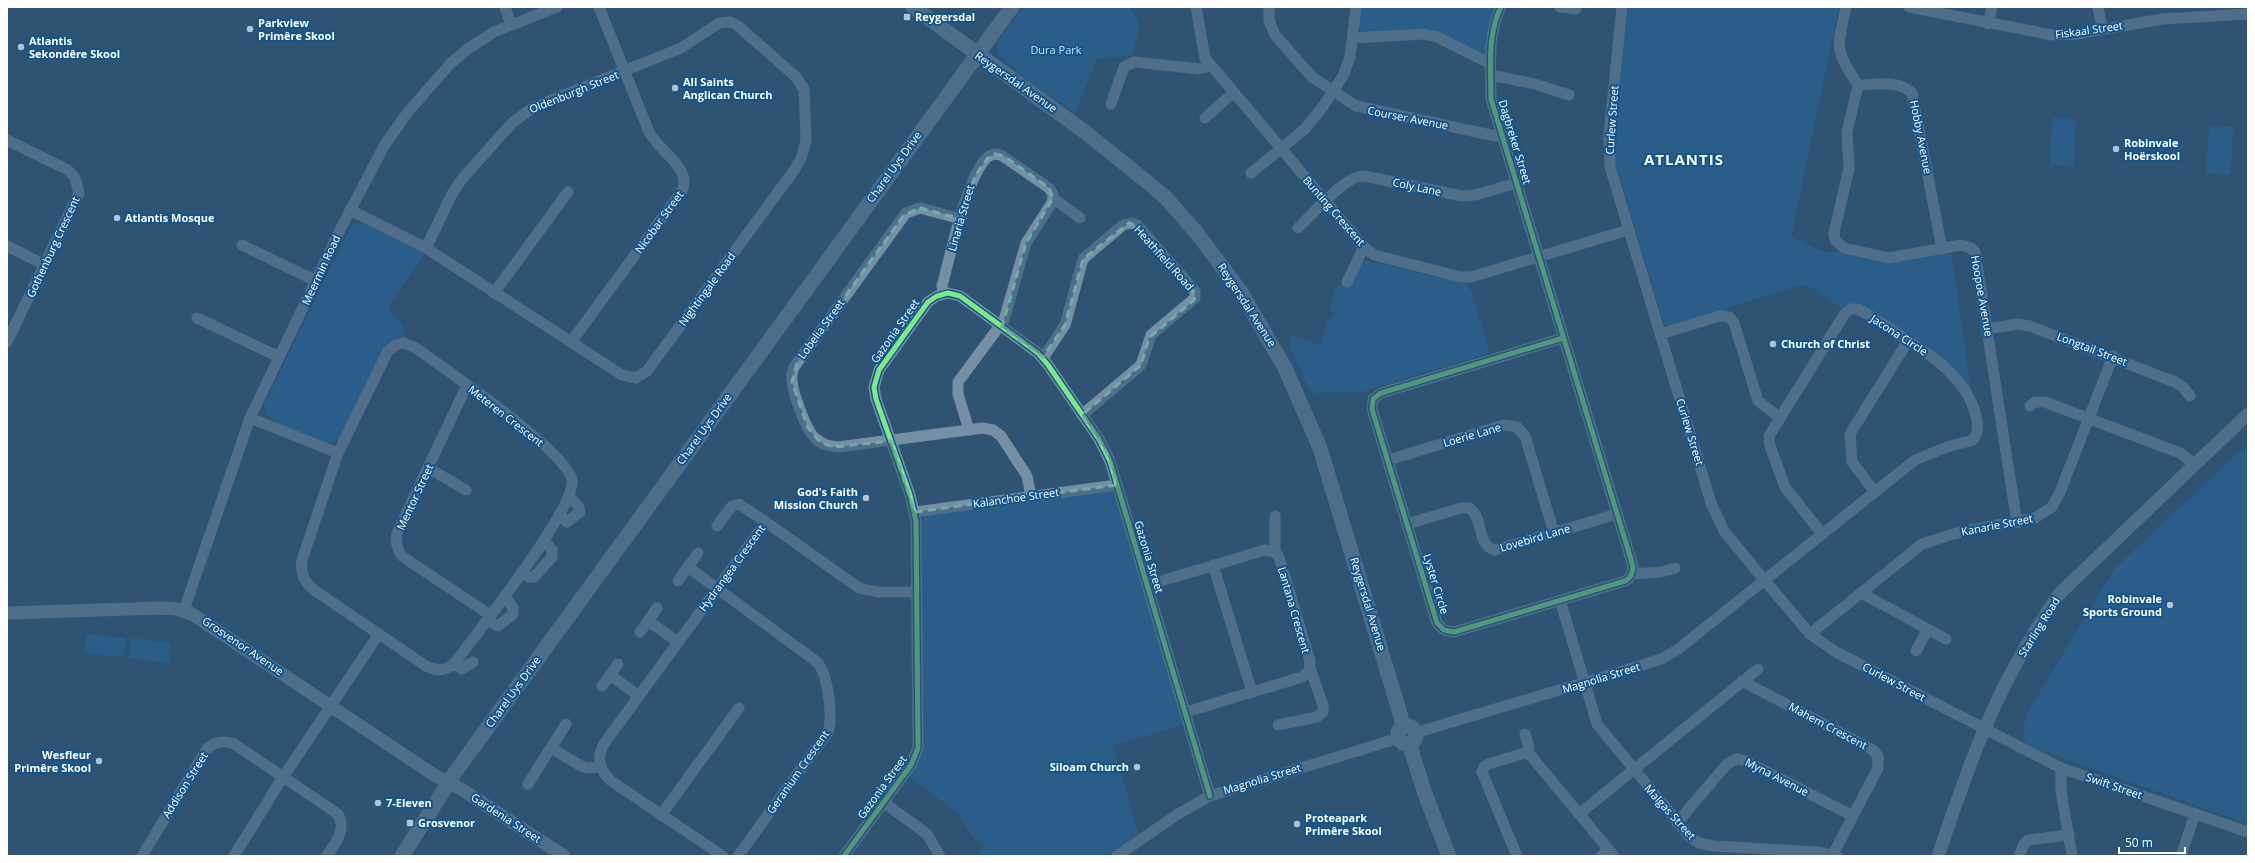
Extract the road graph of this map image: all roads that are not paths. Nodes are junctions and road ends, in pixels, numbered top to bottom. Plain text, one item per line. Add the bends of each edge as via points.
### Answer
1 (505, 7) edge
2 (557, 7) edge
3 (600, 7) edge
4 (912, 7) edge
5 (1012, 7) edge
6 (1196, 7) edge
7 (1269, 7) edge
8 (1356, 7) edge
9 (1501, 7) edge
10 (1560, 7) edge
11 (1622, 7) edge
12 (1846, 7) edge
13 (1908, 7) edge
14 (1992, 7) edge
15 (2098, 7) edge
16 (1576, 9) dead end
17 (2196, 11) edge
18 (2248, 14) edge
19 (1988, 24) junction
20 (512, 25) junction
21 (2102, 29) junction
22 (1353, 38) junction
23 (977, 55) junction
24 (1211, 66) junction
25 (1491, 69) junction
26 (626, 71) junction
27 (1858, 85) junction
28 (1333, 92) junction
29 (1233, 93) junction
30 (1569, 95) dead end
31 (1111, 104) dead end
32 (1205, 118) dead end
33 (1502, 134) junction
34 (7, 140) edge
35 (1280, 149) junction
36 (1251, 173) dead end
37 (1517, 183) junction
38 (568, 192) dead end
39 (1053, 198) junction
40 (1325, 202) junction
41 (350, 210) junction
42 (1080, 218) dead end
43 (961, 219) junction
44 (1298, 228) dead end
45 (1628, 230) junction
46 (242, 245) dead end
47 (7, 246) edge
48 (1364, 247) junction
49 (426, 248) junction
50 (1942, 249) junction
51 (1540, 258) junction
52 (45, 265) junction
53 (316, 281) junction
54 (1347, 282) dead end
55 (494, 293) junction
56 (943, 294) junction
57 (197, 318) dead end
58 (1000, 325) junction
59 (1988, 329) junction
60 (1660, 334) junction
61 (1563, 338) junction
62 (1908, 341) junction
63 (7, 342) edge
64 (571, 342) junction
65 (2113, 356) junction
66 (279, 357) junction
67 (1043, 358) junction
68 (467, 386) junction
69 (2190, 396) dead end
70 (2030, 406) dead end
71 (2248, 414) edge
72 (1082, 415) junction
73 (1779, 417) junction
74 (250, 418) junction
75 (2088, 418) junction
76 (969, 430) junction
77 (891, 441) junction
78 (338, 453) junction
79 (1388, 460) junction
80 (2195, 464) junction
81 (428, 468) junction
82 (1117, 484) junction
83 (466, 490) dead end
84 (1874, 491) junction
85 (569, 496) junction
86 (1030, 496) junction
87 (915, 512) junction
88 (559, 514) junction
89 (1617, 514) junction
90 (1275, 516) dead end
91 (766, 522) junction
92 (2017, 523) junction
93 (1407, 524) junction
94 (717, 526) dead end
95 (1554, 533) junction
96 (1822, 534) junction
97 (544, 540) junction
98 (1275, 552) junction
99 (698, 553) dead end
100 (1213, 565) junction
101 (688, 567) junction
102 (1676, 568) dead end
103 (522, 572) junction
104 (1632, 574) junction
105 (678, 581) dead end
106 (1765, 581) junction
107 (1148, 585) junction
108 (717, 589) junction
109 (917, 592) junction
110 (1861, 593) junction
111 (505, 596) junction
112 (1560, 600) junction
113 (657, 608) dead end
114 (184, 610) junction
115 (7, 613) edge
116 (489, 618) junction
117 (648, 621) junction
118 (1928, 629) junction
119 (640, 632) dead end
120 (379, 634) junction
121 (1810, 634) junction
122 (1946, 639) dead end
123 (678, 642) junction
124 (1916, 652) dead end
125 (473, 662) dead end
126 (454, 664) junction
127 (618, 664) dead end
128 (1310, 668) junction
129 (1758, 669) dead end
130 (610, 675) junction
131 (1742, 681) junction
132 (1585, 683) junction
133 (602, 686) dead end
134 (1252, 692) junction
135 (639, 696) junction
136 (331, 705) junction
137 (739, 708) dead end
138 (1186, 712) junction
139 (566, 724) dead end
140 (1278, 725) dead end
141 (1984, 729) junction
142 (1525, 734) dead end
143 (1407, 735) junction
144 (551, 748) junction
145 (1527, 754) junction
146 (600, 767) junction
147 (2061, 768) junction
148 (1633, 770) junction
149 (283, 777) junction
150 (448, 782) junction
151 (528, 784) dead end
152 (1210, 796) junction
153 (883, 802) junction
154 (1579, 814) junction
155 (2195, 814) junction
156 (661, 815) junction
157 (1853, 816) junction
158 (1677, 823) junction
159 (2248, 832) edge
160 (2069, 835) junction
161 (1122, 854) edge
162 (1608, 854) edge
163 (938, 855) edge
164 (142, 856) edge
165 (234, 856) edge
166 (327, 856) edge
167 (402, 856) edge
168 (564, 856) edge
169 (723, 856) edge
170 (738, 856) edge
171 (844, 856) edge
172 (1450, 856) edge
173 (1517, 856) edge
174 (1834, 856) edge
175 (1938, 856) edge
176 (2019, 856) edge
177 (2072, 856) edge
178 (2181, 856) edge

1 - 20 street
2 - 20 street, Meermin Road
3 - 26 street, Nicobar Street
4 - 23 main road, Reygersdal Avenue
5 - 23 main road, Charel Uys Drive
6 - 24 street, Bunting Crescent via 1205,58
7 - 28 street, Courser Avenue via 1269,20 1275,35 1312,77
8 - 22 street
9 - 25 street, Dagbreker Street via 1494,27
10 - 16 street
11 - 45 street, Curlew Street via 1608,150 1613,179
12 - 27 street via 1839,51
13 - 19 street, Fiskaal Street
14 - 19 street
15 - 21 street
17 - 18 street, Fiskaal Street
17 - 21 street, Fiskaal Street
19 - 21 street, Fiskaal Street via 2052,36
20 - 41 street, Meermin Road via 485,37 450,64 408,112 375,160
22 - 25 street via 1424,34 1437,37
22 - 28 street via 1348,66
23 - 143 main road, Reygersdal Avenue via 1085,132 1165,197 1211,251 1248,303 1286,368 1320,448
23 - 150 main road, Charel Uys Drive
24 - 29 street, Bunting Crescent
24 - 31 street via 1199,69 1129,64 1124,67
25 - 30 street
25 - 33 street, Dagbreker Street via 1491,99
26 - 49 street, Oldenburgh Street via 534,107 517,118 457,186
26 - 64 street, Nicobar Street via 649,132 659,148 680,168 684,184 682,192
26 - 64 street, Nightingale Road via 681,48 716,24 734,23 802,84 806,101 804,149 795,169 644,374 636,378 625,377
27 - 50 street, Hobby Avenue via 1894,85 1904,87 1912,93
27 - 50 street, Hoopoe Avenue via 1848,132 1850,163 1834,233 1837,244 1882,257 1898,257
28 - 33 street, Courser Avenue via 1364,110 1495,136
28 - 35 street via 1311,123
29 - 32 street
29 - 35 street, Bunting Crescent
33 - 37 street, Dagbreker Street
34 - 52 street, Gothenburg Crescent via 68,170 78,183 78,198
35 - 36 street
35 - 40 street, Bunting Crescent
37 - 40 street, Coly Lane via 1475,195 1462,196 1360,176 1348,181
37 - 51 street, Dagbreker Street
38 - 55 street
39 - 42 street, Linaria Street
39 - 43 street, Linaria Street via 1049,188 1004,156 995,154 988,158 975,176
39 - 58 street via 1052,204 1026,243 1004,320
40 - 44 street, Coly Lane
40 - 48 street, Bunting Crescent
41 - 49 street, Nightingale Road
41 - 53 street, Meermin Road
43 - 56 street, Linaria Street via 942,286
43 - 77 street, Lobelia Street via 920,208 906,213 792,372 793,387 808,428 820,442 838,447
45 - 51 street, Bunting Crescent
45 - 60 street, Curlew Street
46 - 53 street
47 - 52 street
48 - 51 street, Bunting Crescent via 1381,258 1461,277 1482,275
48 - 54 street
49 - 55 street, Nightingale Road
50 - 59 street, Hoopoe Avenue via 1961,245 1975,252
51 - 61 street
52 - 63 street, Gothenburg Crescent
53 - 66 street, Meermin Road
55 - 64 street, Nightingale Road
56 - 58 street, Gazonia Street via 960,296
56 - 77 street, Gazonia Street via 928,302 877,375 874,393
57 - 66 street
58 - 67 street, Gazonia Street
58 - 76 street via 958,382 958,394
59 - 65 street, Longtail Street via 2025,324
59 - 92 street, Hoopoe Avenue
60 - 73 street via 1720,316 1729,317 1734,323 1758,401
60 - 106 street, Curlew Street via 1714,510 1724,531
61 - 79 street, Lyster Circle via 1376,395 1372,406
61 - 89 street
62 - 73 street, Jacona Circle via 1860,310 1849,310
62 - 84 street via 1850,434 1852,462
62 - 84 street, Jacona Circle via 1942,365 1969,396 1978,426 1977,433 1969,442 1947,447 1915,460
65 - 69 street, Longtail Street via 2175,382
65 - 75 street, Kanarie Street
66 - 74 street, Meermin Road
67 - 72 street, Gazonia Street
67 - 72 street, Heathfield Road via 1065,325 1083,259 1123,225 1137,225 1195,291 1195,298 1151,335 1142,365
68 - 78 street, Meteren Crescent via 412,345 396,345 386,355
68 - 81 street, Mentor Street
68 - 85 street, Meteren Crescent via 528,430 564,464 572,480
70 - 75 street via 2036,402 2046,402
71 - 80 street, Starling Road
72 - 82 street, Gazonia Street via 1107,453
73 - 96 street, Jacona Circle via 1770,432 1770,446 1786,487
74 - 78 street
74 - 114 street, Meermin Road
75 - 80 street via 2180,453
75 - 92 street, Kanarie Street via 2052,507 2035,518
76 - 77 street, Lobelia Street
76 - 86 street, Lobelia Street via 988,428 1001,436 1026,476
77 - 87 street, Gazonia Street
78 - 120 street, Meteren Crescent via 302,560 302,573 306,583 314,590
79 - 93 street, Lyster Circle
79 - 95 street, Loerie Lane via 1504,425 1517,427 1524,436
80 - 141 street, Starling Road via 2060,592 2015,666
81 - 83 street
81 - 116 street, Mentor Street via 398,533 398,549 404,557
82 - 86 street, Kalanchoe Street
82 - 107 street, Gazonia Street
84 - 96 street, Jacona Circle
85 - 88 street, Meteren Crescent
85 - 88 street via 579,507 580,512 567,522
86 - 87 street, Kalanchoe Street
87 - 109 street, Gazonia Street
88 - 97 street, Meteren Crescent
89 - 95 street, Lovebird Lane
89 - 104 street via 1633,566
90 - 98 street
91 - 94 street via 739,504 732,506
91 - 108 street, Hydrangea Crescent
91 - 109 street, Hydrangea Crescent via 859,588 877,592
92 - 110 street, Kanarie Street via 1960,532 1922,544
93 - 95 street, Lovebird Lane via 1465,507 1475,512 1485,543 1492,549 1498,550
93 - 112 street, Lyster Circle via 1437,623 1444,630 1454,632
96 - 106 street, Jacona Circle
97 - 103 street, Meteren Crescent
97 - 103 street via 552,550 552,557 534,577
98 - 100 street via 1265,550
98 - 128 street, Lantana Crescent via 1279,556
99 - 101 street
100 - 107 street
100 - 134 street
101 - 105 street
101 - 108 street, Geranium Crescent
102 - 104 street, Lyster Circle
103 - 111 street, Meteren Crescent
104 - 112 street, Lyster Circle via 1625,581
106 - 121 street, Curlew Street
106 - 132 street, Magnolia Street via 1668,656
107 - 138 street, Gazonia Street
108 - 123 street, Hydrangea Crescent
108 - 170 street, Geranium Crescent via 820,665 826,677 830,718 830,727 825,736
109 - 153 street, Gazonia Street via 920,741 914,760
110 - 118 street
110 - 121 street, Kanarie Street
111 - 116 street, Meteren Crescent
111 - 116 street via 513,614 498,626
112 - 132 street, Malgas Street
113 - 117 street
114 - 115 street, Grosvenor Avenue via 161,608
114 - 136 street, Grosvenor Avenue via 208,622
116 - 126 street, Meteren Crescent
117 - 119 street
117 - 123 street
118 - 122 street
118 - 124 street
120 - 126 street, Meteren Crescent via 430,668 443,670
120 - 136 street
121 - 141 street, Curlew Street via 1836,652
123 - 135 street, Hydrangea Crescent
125 - 126 street via 462,669
127 - 130 street
128 - 134 street, Lantana Crescent via 1302,677
128 - 140 street via 1323,705 1322,712 1317,717
129 - 131 street
130 - 133 street
130 - 135 street
131 - 148 street
131 - 157 street, Mahem Crescent via 1877,754 1879,765
132 - 143 street, Magnolia Street
132 - 148 street, Malgas Street via 1597,724
134 - 138 street, Lantana Crescent
135 - 146 street, Hydrangea Crescent via 603,745
136 - 149 street
136 - 150 street, Grosvenor Avenue
137 - 156 street
138 - 152 street, Gazonia Street
139 - 144 street
141 - 147 street, Swift Street
141 - 175 street, Starling Road
142 - 145 street via 1529,747
143 - 152 street, Magnolia Street
143 - 172 main road, Reygersdal Avenue via 1424,794
144 - 146 street via 581,766
144 - 151 street
145 - 154 street
145 - 173 street via 1522,753 1488,764 1482,772
146 - 156 street via 611,781
147 - 155 street, Swift Street
147 - 160 street via 2061,791
148 - 154 street
148 - 158 street, Malgas Street
149 - 164 street, Addison Street via 234,744 224,741 215,743 207,749
149 - 165 street
149 - 166 street, Addison Street via 335,811 340,818 341,831
150 - 167 main road, Charel Uys Drive
150 - 168 street, Gardenia Street
152 - 161 street, Magnolia Street via 1188,807
153 - 163 street via 926,834
153 - 171 street, Gazonia Street
154 - 162 street
155 - 159 street, Swift Street
155 - 178 street
156 - 169 street
157 - 158 street, Myna Avenue via 1746,761 1737,759 1727,764
157 - 174 street, Mahem Crescent
158 - 174 street, Malgas Street via 1690,837 1706,845
160 - 176 street via 2028,840
160 - 177 street

